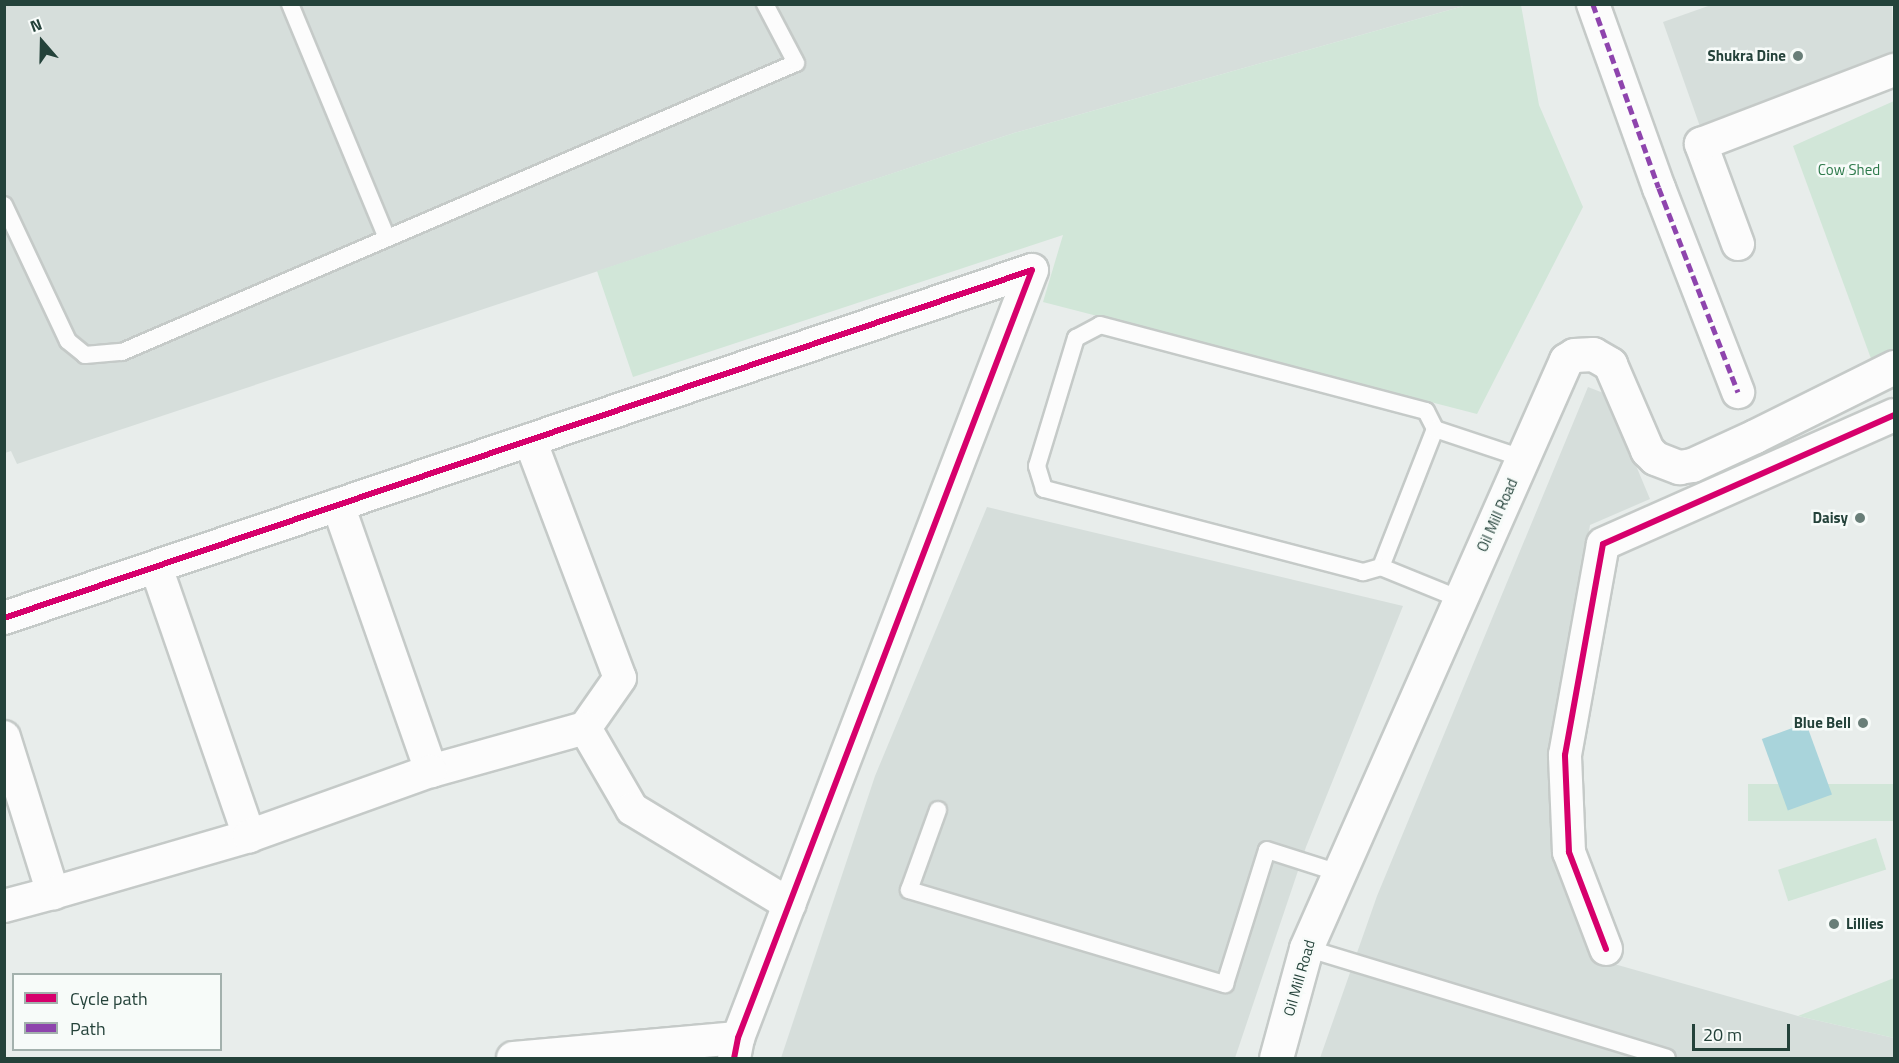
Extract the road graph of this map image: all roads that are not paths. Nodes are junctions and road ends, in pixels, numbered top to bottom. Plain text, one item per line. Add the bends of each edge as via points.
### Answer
1 (290, 4) edge
2 (765, 4) edge
3 (1593, 4) edge
4 (1894, 70) edge
5 (4, 205) edge
6 (387, 238) junction
7 (1738, 244) dead end
8 (1893, 373) edge
9 (1738, 392) dead end
10 (1894, 415) edge
11 (1435, 429) junction
12 (530, 440) junction
13 (1522, 458) junction
14 (1686, 466) junction
15 (1701, 501) junction
16 (338, 505) junction
17 (156, 567) junction
18 (1382, 567) junction
19 (1460, 599) junction
20 (4, 618) edge
21 (585, 728) junction
22 (4, 737) edge
23 (430, 771) junction
24 (938, 810) dead end
25 (249, 836) junction
26 (1339, 873) junction
27 (53, 893) junction
28 (789, 904) junction
29 (4, 906) edge
30 (1306, 948) junction
31 (1606, 949) dead end
32 (736, 1048) edge
33 (513, 1059) edge
34 (1276, 1059) edge
35 (1667, 1059) edge

1 - 6 lane
2 - 6 lane via 796,63
3 - 9 street
4 - 7 street via 1701,144
5 - 6 lane via 68,341 85,355 122,352
8 - 14 main road
10 - 15 street
11 - 13 lane
11 - 18 lane
11 - 18 lane via 1426,411 1100,325 1076,338 1037,466 1044,489 1364,572
12 - 16 street
12 - 21 street via 620,678
12 - 28 street via 1032,270
13 - 14 main road, Oil Mill Road via 1560,367 1574,355 1593,354 1603,357 1616,372 1647,450 1666,464
13 - 19 main road, Oil Mill Road
14 - 15 street
15 - 31 street via 1603,544 1565,755 1569,852
16 - 17 street
16 - 23 street
17 - 20 street
17 - 25 street
18 - 19 lane
19 - 26 main road, Oil Mill Road
21 - 23 street
21 - 28 street via 632,809
22 - 27 street
23 - 25 street
24 - 26 lane via 909,890 1225,984 1268,850
25 - 27 street
26 - 30 main road, Oil Mill Road
27 - 29 street
28 - 32 street
30 - 34 main road, Oil Mill Road
30 - 35 lane
32 - 33 street

